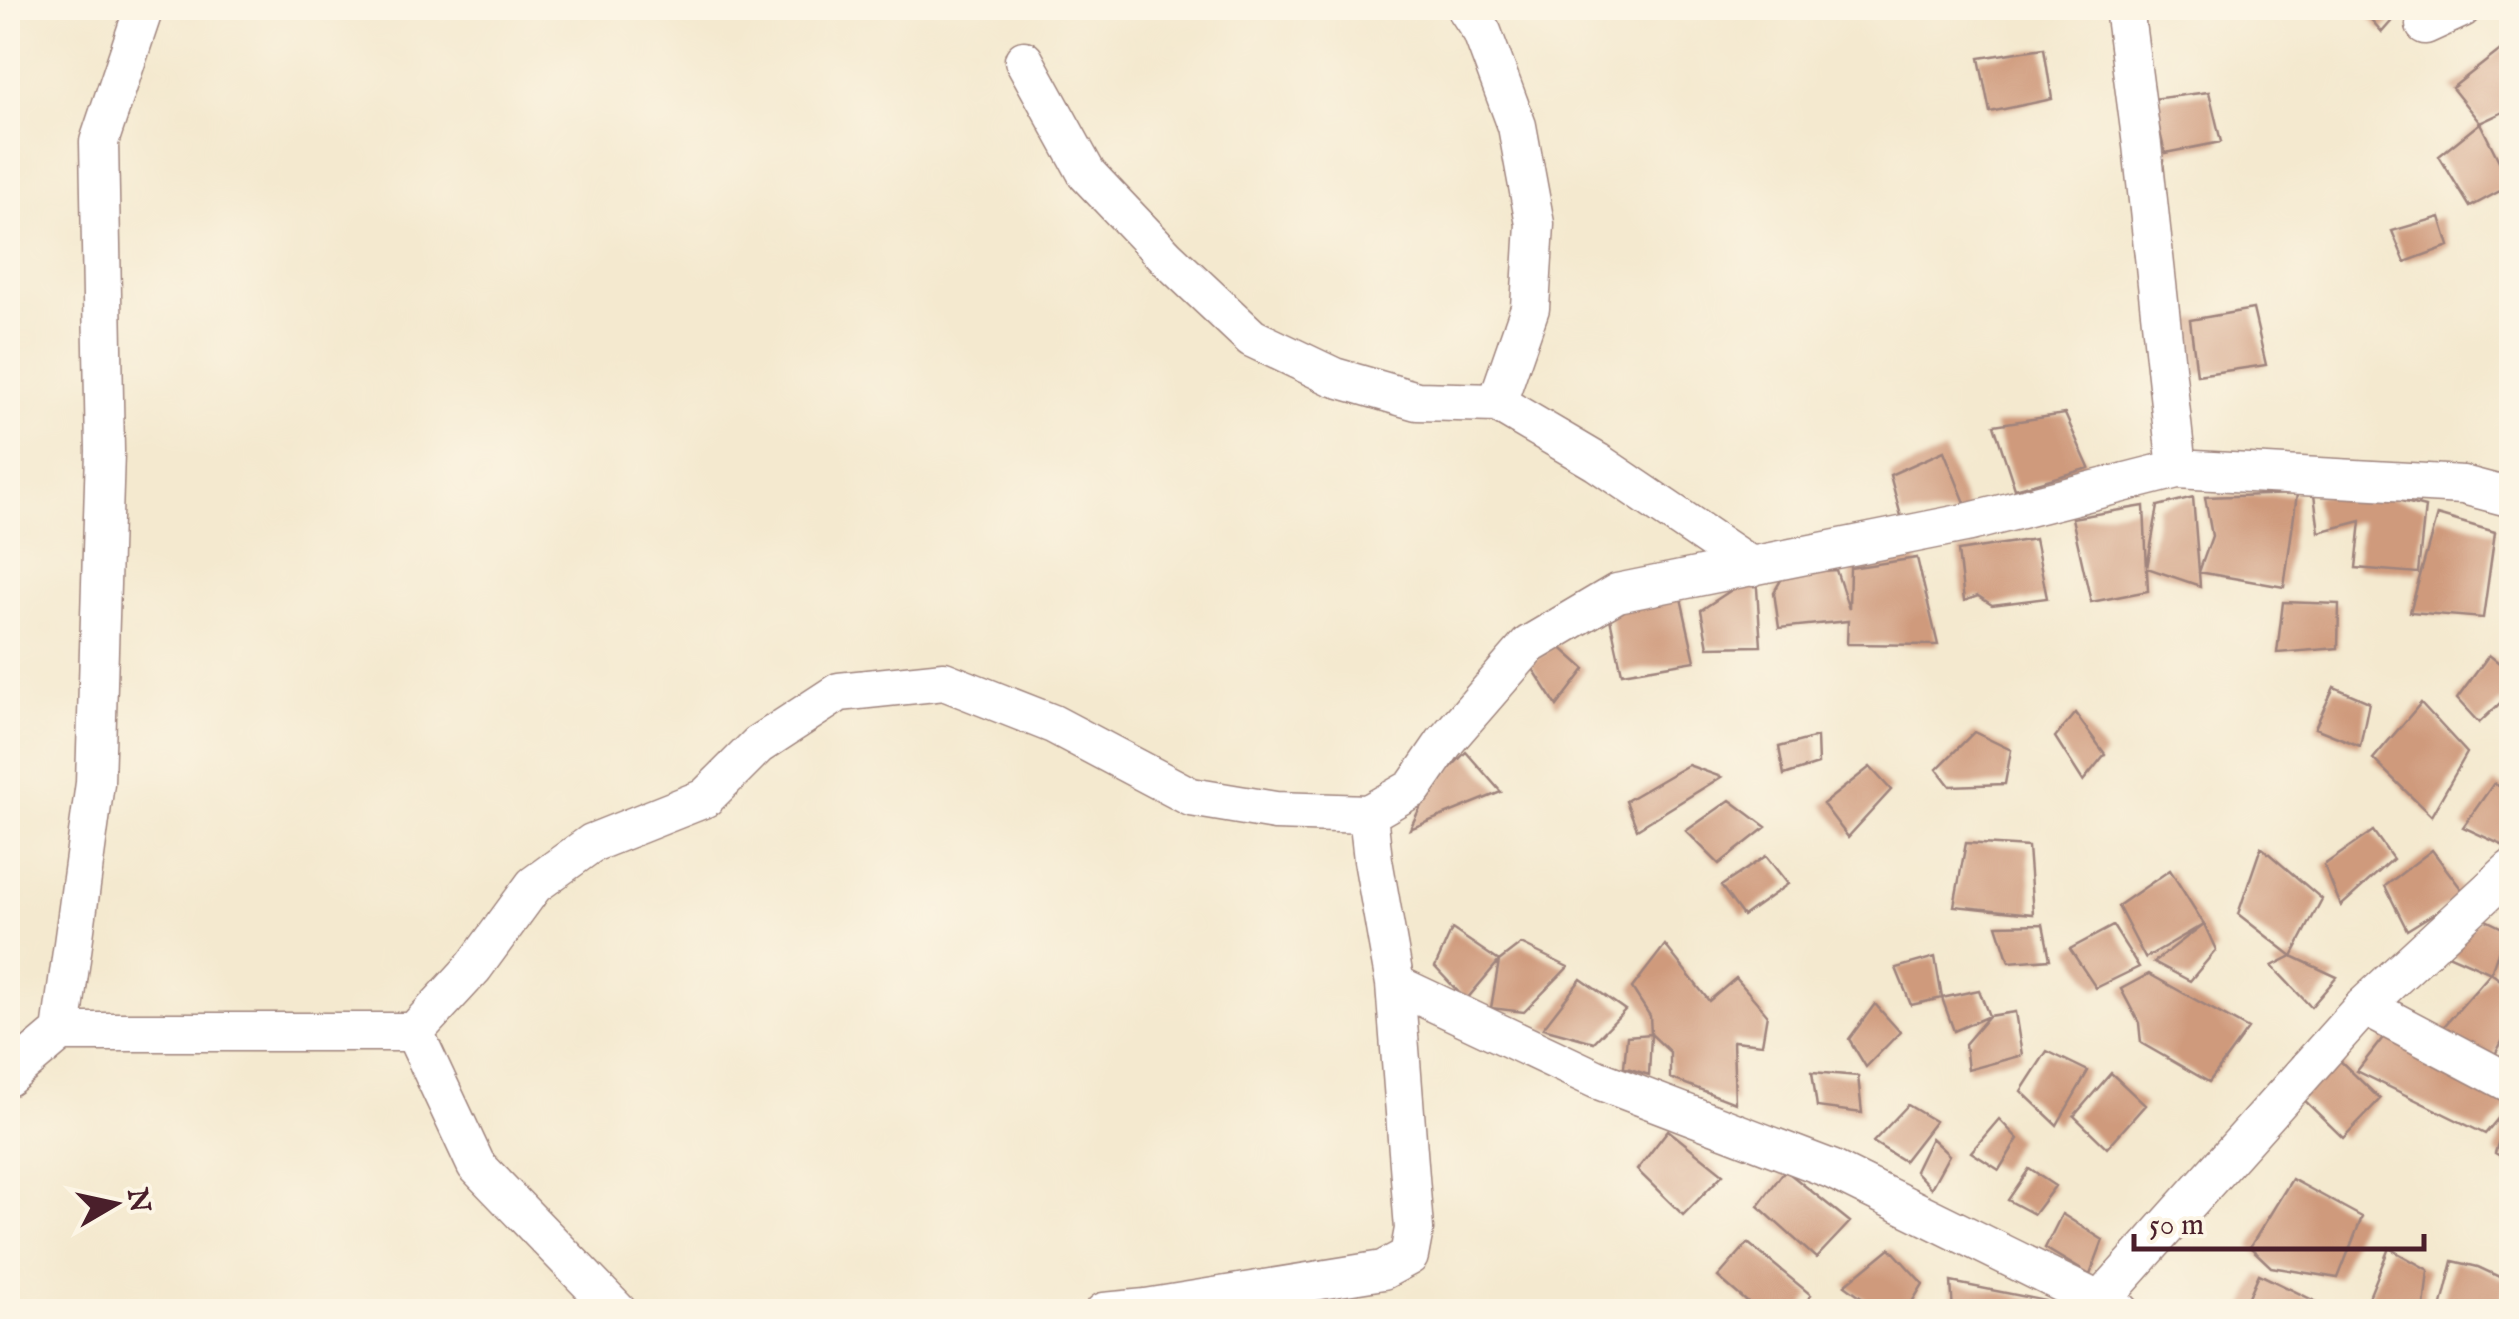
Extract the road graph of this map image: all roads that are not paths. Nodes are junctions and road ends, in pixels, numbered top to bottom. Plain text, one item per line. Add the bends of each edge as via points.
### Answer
1 (144, 8) edge
2 (1466, 8) edge
3 (2124, 8) edge
4 (2462, 8) edge
5 (2425, 25) dead end
6 (1024, 60) dead end
7 (1498, 403) junction
8 (2177, 469) junction
9 (2512, 498) edge
10 (1752, 567) junction
11 (1368, 814) junction
12 (2512, 869) edge
13 (1395, 984) junction
14 (2364, 1006) junction
15 (61, 1032) junction
16 (414, 1032) junction
17 (8, 1077) edge
18 (2512, 1084) edge
19 (2111, 1306) edge
20 (618, 1312) edge
21 (1104, 1312) edge

1 - 15 street via 99,142 105,451 95,784
2 - 7 street via 1482,32 1517,126 1535,224 1530,308
3 - 8 street
4 - 5 street
6 - 7 street via 1088,174 1252,338 1334,377 1417,401
7 - 10 street
8 - 9 street via 2463,485
8 - 10 street via 2000,516
10 - 11 street via 1617,593 1529,645 1413,788
11 - 13 street
11 - 16 street via 1275,811 1191,796 1054,724 944,681 839,692 758,745 705,798 592,843 534,885 474,967
12 - 14 street
13 - 19 street via 1596,1078 1831,1169
13 - 21 street via 1414,1228 1409,1256 1383,1270
14 - 18 street
14 - 19 street
15 - 16 street
15 - 17 street
16 - 20 street via 476,1165

